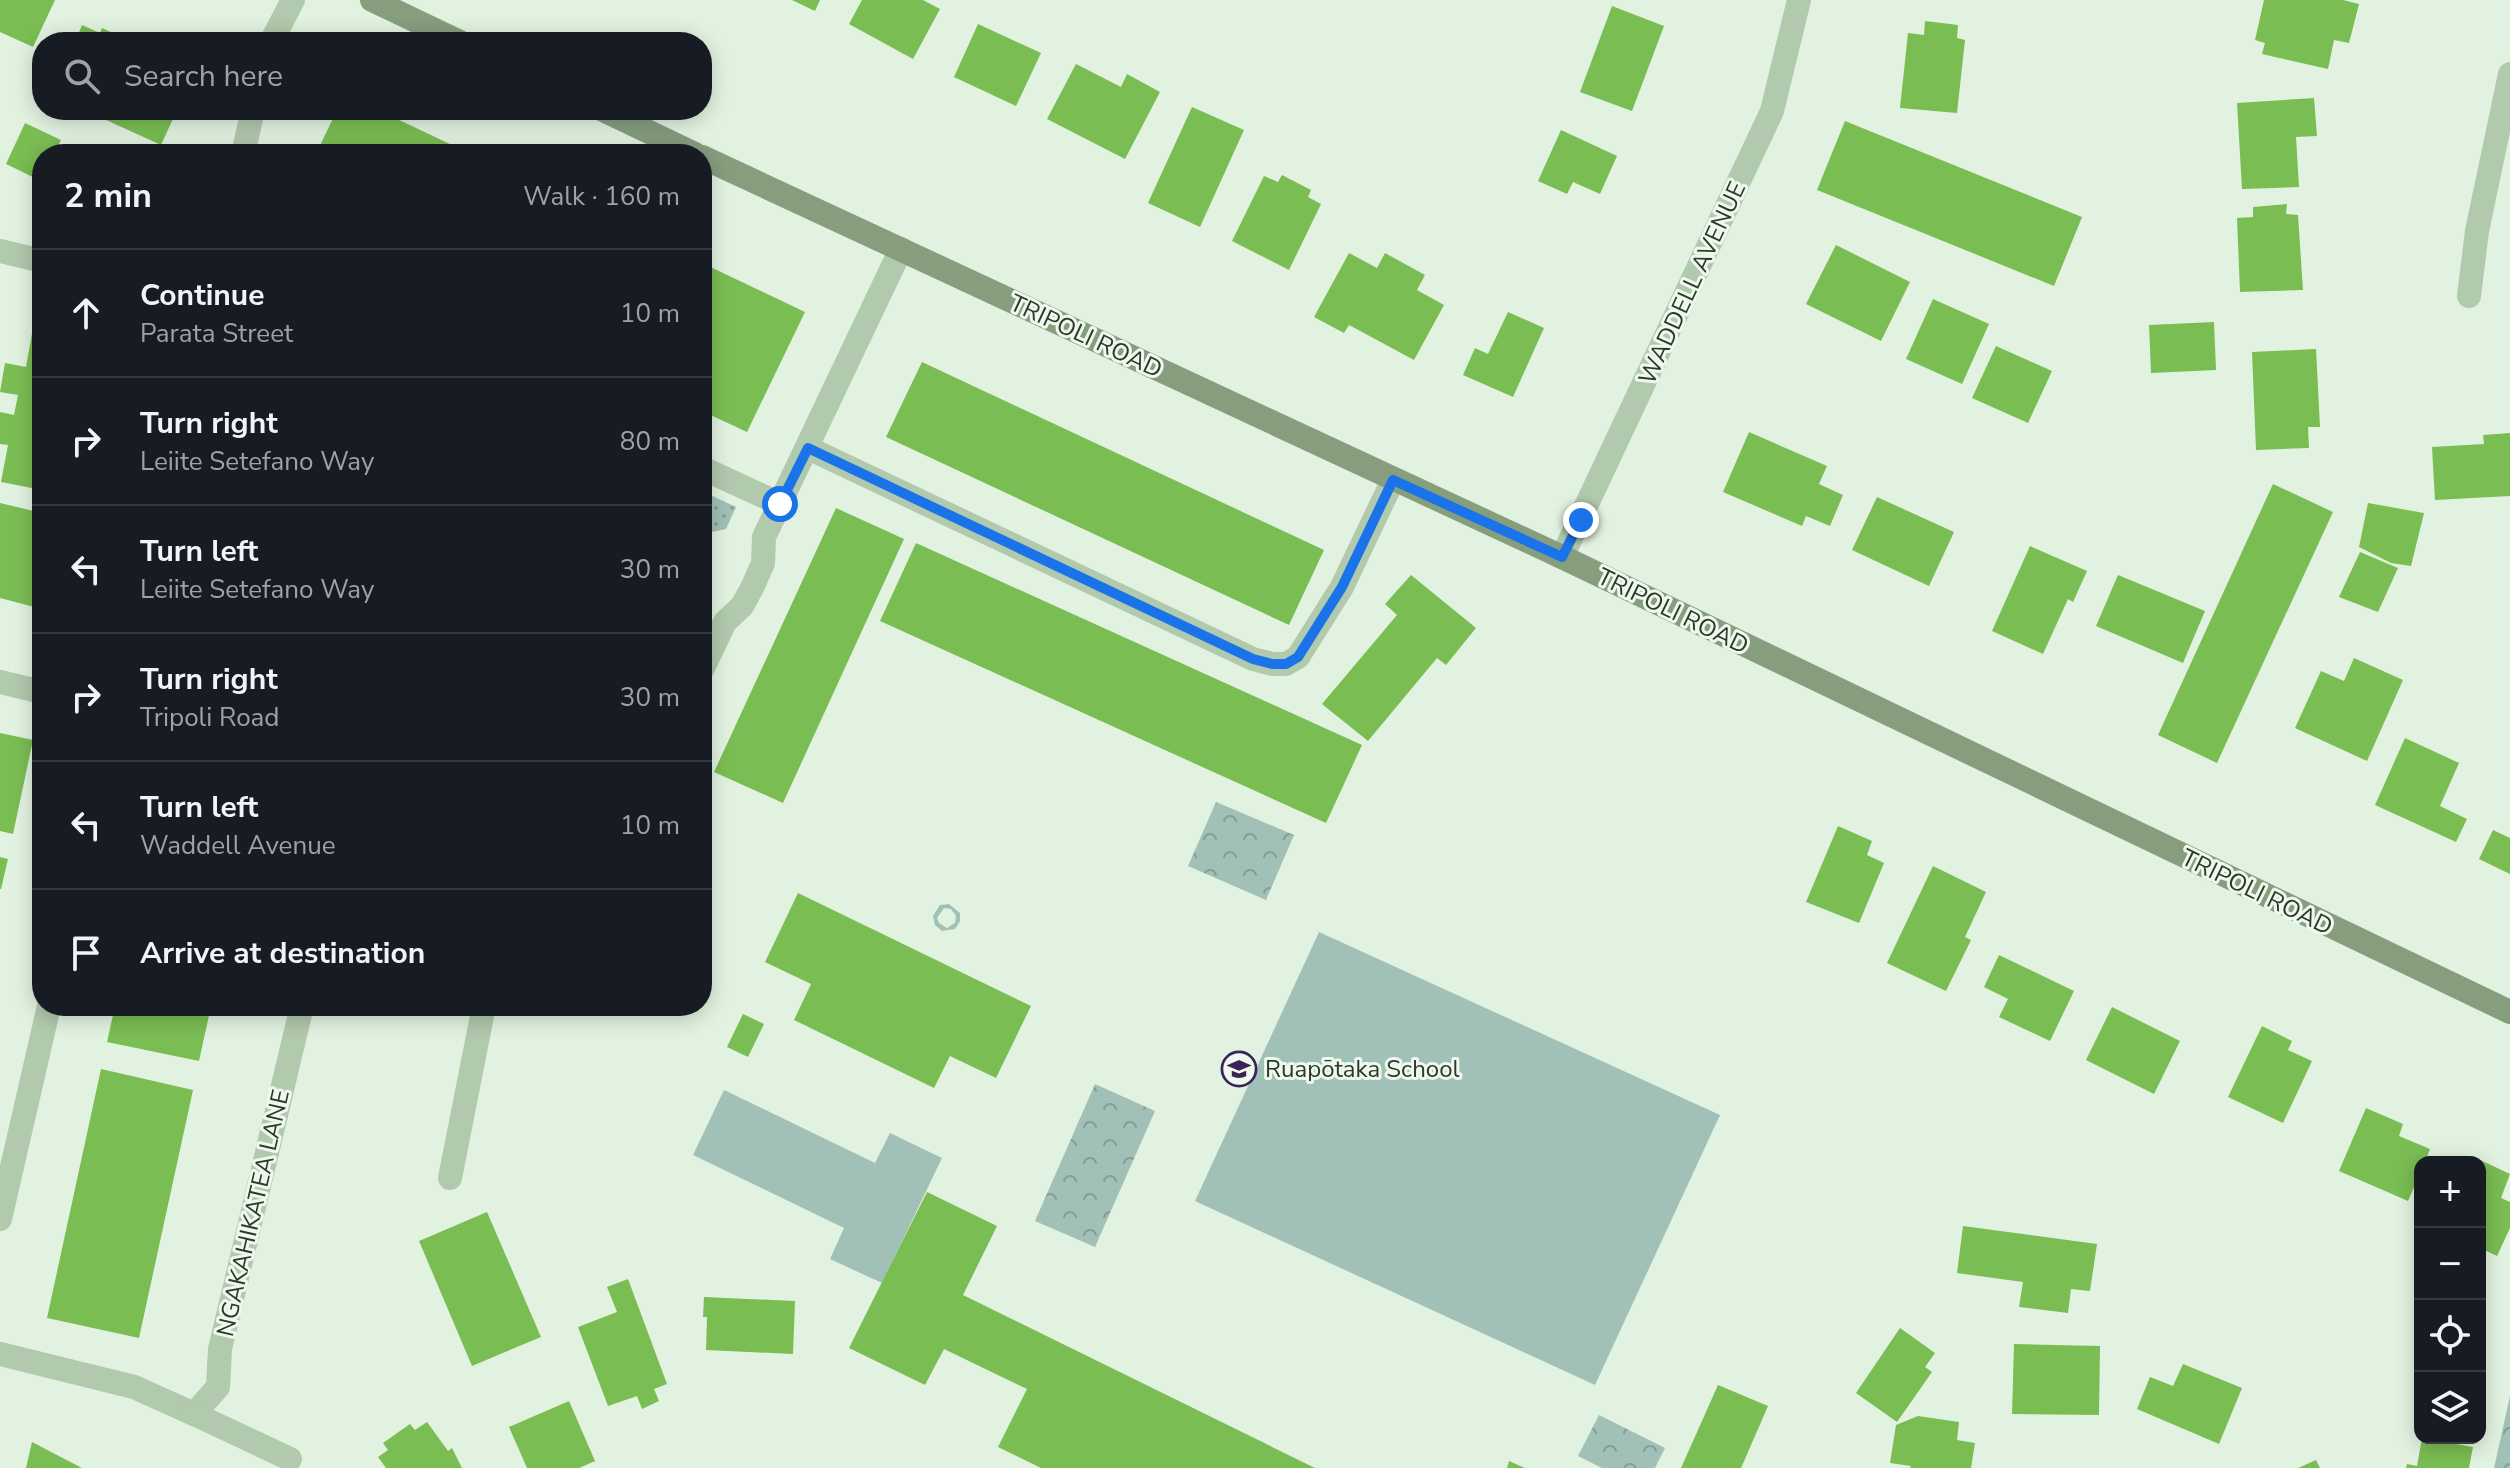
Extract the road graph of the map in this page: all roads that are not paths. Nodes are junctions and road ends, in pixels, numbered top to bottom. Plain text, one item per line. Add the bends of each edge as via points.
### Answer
1 (293, 0) edge
2 (372, 0) edge
3 (1799, 0) edge
4 (276, 32) edge
5 (439, 32) edge
6 (2510, 74) edge
7 (251, 120) edge
8 (624, 120) edge
9 (245, 144) edge
10 (674, 144) edge
11 (712, 162) edge
12 (901, 249) junction
13 (0, 251) edge
14 (32, 259) edge
15 (2469, 296) dead end
16 (808, 448) junction
17 (712, 473) edge
18 (1393, 480) junction
19 (780, 504) junction
20 (1562, 557) junction
21 (712, 649) edge
22 (0, 682) edge
23 (32, 690) edge
24 (2510, 1012) edge
25 (46, 1016) edge
26 (300, 1016) edge
27 (482, 1016) edge
28 (7, 1158) edge
29 (450, 1178) dead end
30 (0, 1219) edge
31 (0, 1354) edge
32 (194, 1414) junction
33 (290, 1459) dead end

1 - 4 street
2 - 5 street
3 - 20 street, WADDELL AVENUE via 1772,111
6 - 15 street
7 - 9 street
8 - 10 street
11 - 12 street, TRIPOLI ROAD
12 - 16 street
12 - 18 street, TRIPOLI ROAD
13 - 14 street
16 - 18 street via 1272,664 1298,657 1342,587
16 - 19 street
17 - 19 street
18 - 20 street, TRIPOLI ROAD
19 - 21 street via 764,537 763,563 753,586
20 - 24 street, TRIPOLI ROAD
22 - 23 street
25 - 28 street
26 - 32 street, NGAKAHIKATEA LANE via 220,1349 218,1387
27 - 29 street
28 - 30 street
31 - 32 street via 134,1387
32 - 33 street

